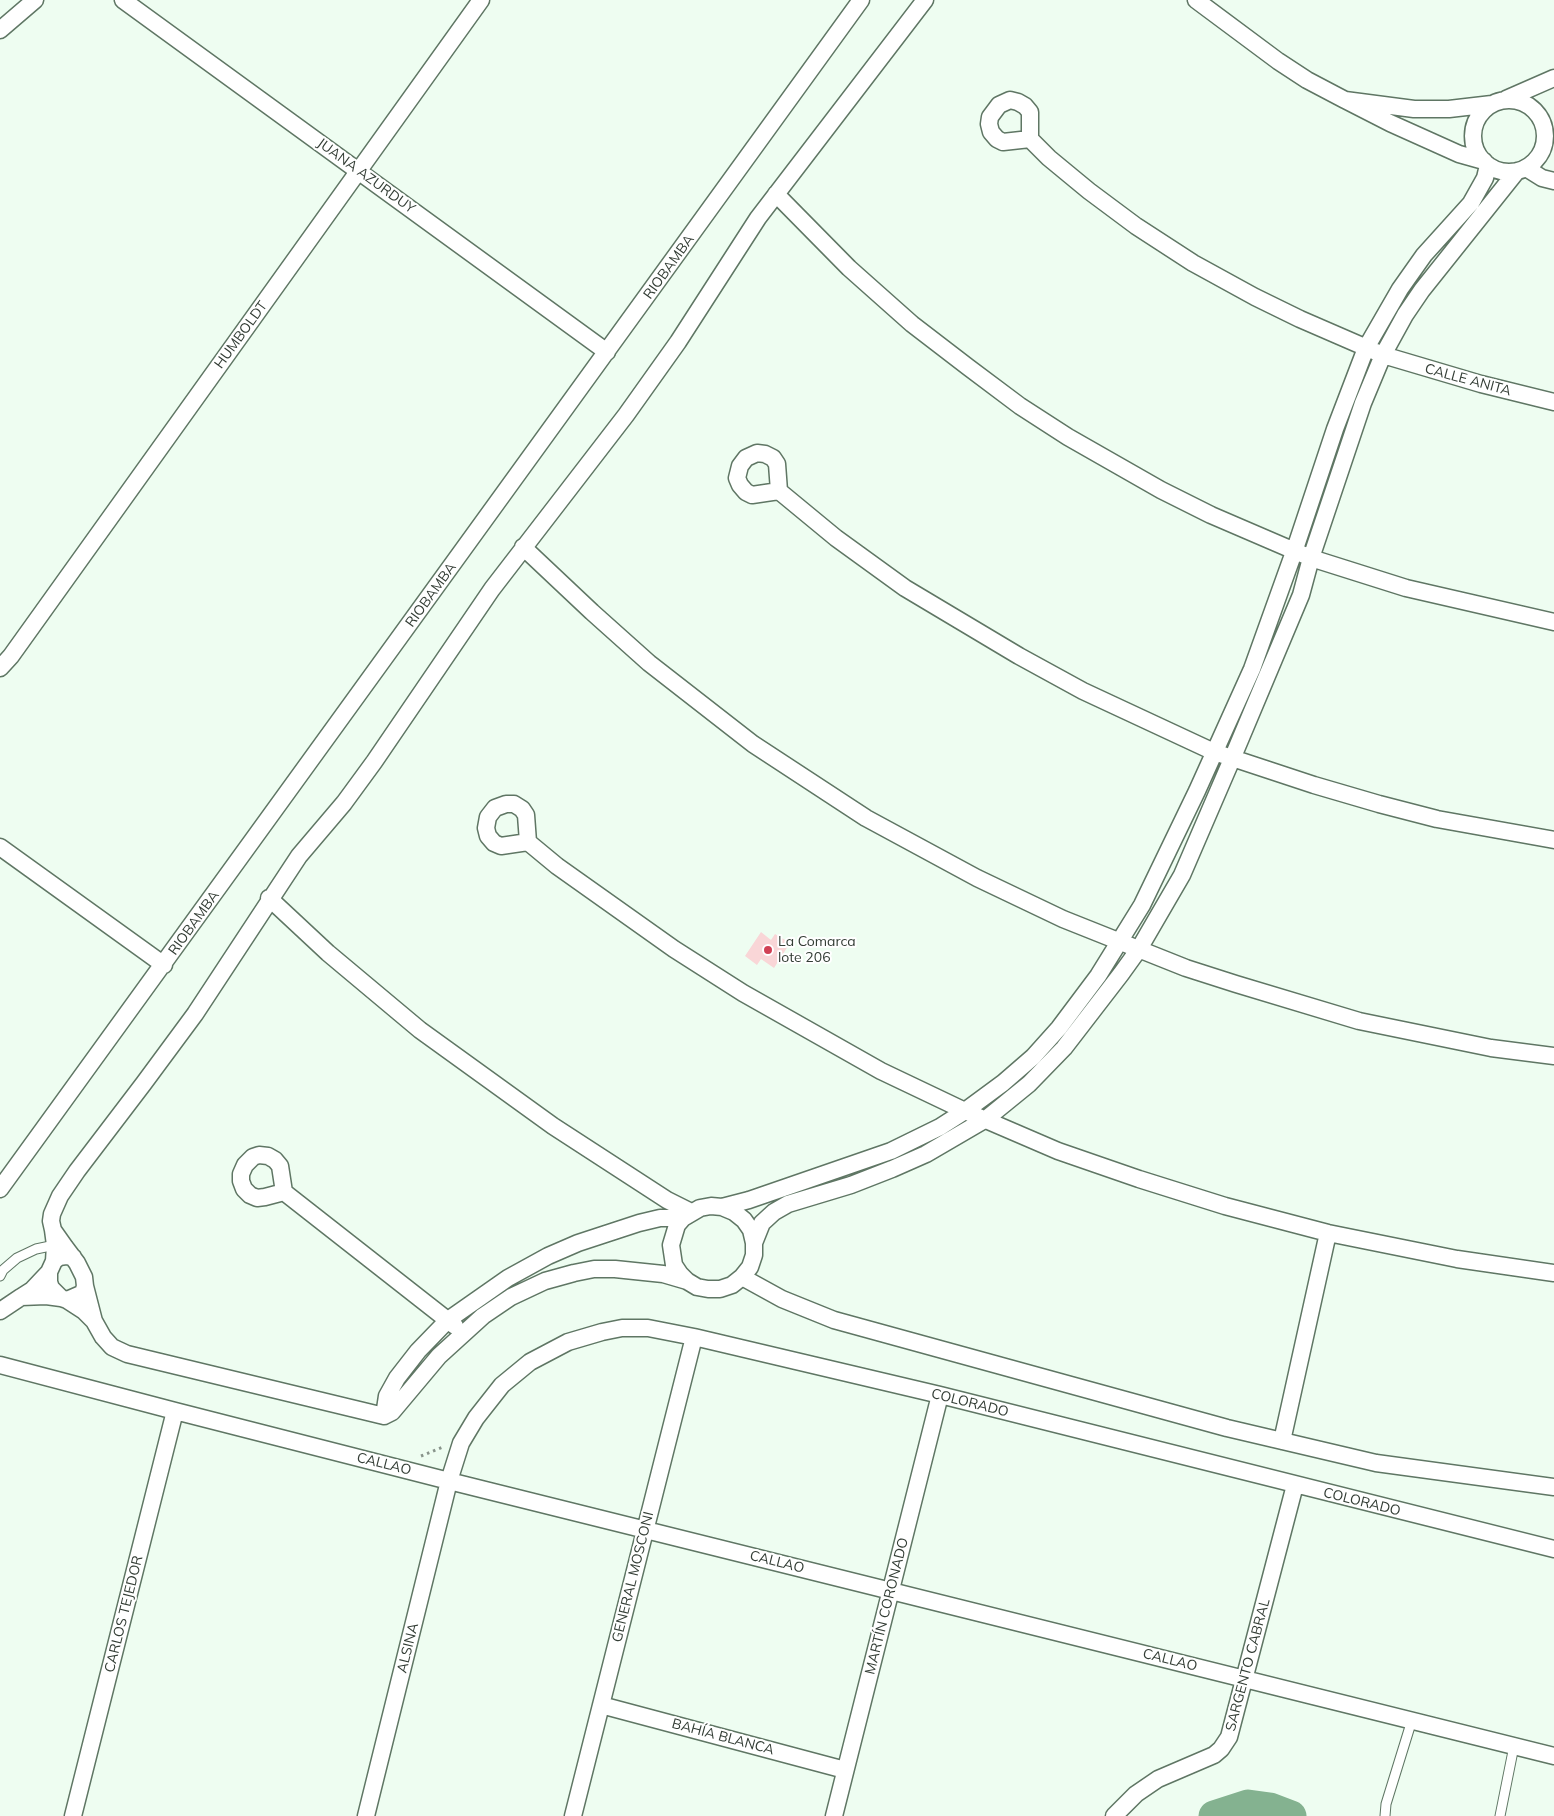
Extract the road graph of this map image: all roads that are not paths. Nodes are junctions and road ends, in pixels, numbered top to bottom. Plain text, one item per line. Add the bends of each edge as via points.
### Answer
1 (36, 0) edge
2 (123, 0) edge
3 (481, 0) edge
4 (861, 0) edge
5 (926, 0) edge
6 (1196, 0) edge
7 (0, 30) edge
8 (1554, 78) edge
9 (1345, 100) junction
10 (1498, 102) junction
11 (1030, 139) dead end
12 (1549, 141) edge
13 (1486, 163) junction
14 (359, 170) junction
15 (1521, 170) junction
16 (1554, 181) edge
17 (776, 194) junction
18 (1366, 348) junction
19 (607, 352) junction
20 (1383, 355) junction
21 (1554, 402) edge
22 (779, 491) dead end
23 (523, 547) junction
24 (1294, 552) junction
25 (1311, 558) junction
26 (1554, 622) edge
27 (0, 668) edge
28 (1214, 752) junction
29 (1232, 759) junction
30 (1554, 840) edge
31 (528, 842) dead end
32 (1, 850) edge
33 (269, 898) junction
34 (1121, 941) junction
35 (1139, 949) junction
36 (164, 965) junction
37 (1554, 1056) edge
38 (965, 1111) junction
39 (986, 1119) junction
40 (0, 1189) edge
41 (284, 1192) dead end
42 (722, 1207) junction
43 (687, 1215) junction
44 (1328, 1233) junction
45 (754, 1243) junction
46 (52, 1252) junction
47 (73, 1257) junction
48 (1554, 1273) edge
49 (0, 1276) edge
50 (742, 1277) junction
51 (687, 1281) junction
52 (85, 1286) junction
53 (21, 1297) junction
54 (64, 1299) junction
55 (0, 1311) edge
56 (448, 1320) junction
57 (94, 1321) junction
58 (463, 1333) junction
59 (694, 1337) junction
60 (0, 1364) edge
61 (940, 1395) junction
62 (176, 1412) junction
63 (384, 1416) junction
64 (1282, 1441) junction
65 (449, 1481) junction
66 (1295, 1485) junction
67 (1554, 1487) edge
68 (645, 1529) junction
69 (1554, 1549) edge
70 (891, 1590) junction
71 (1244, 1678) junction
72 (601, 1705) junction
73 (1412, 1720) junction
74 (1514, 1746) junction
75 (1554, 1756) edge
76 (845, 1770) junction
77 (72, 1816) edge
78 (366, 1816) edge
79 (573, 1816) edge
80 (834, 1816) edge
81 (1114, 1816) edge
82 (1385, 1816) edge
83 (1500, 1816) edge

1 - 7 street
2 - 14 street, JUANA AZURDUY
3 - 14 street, HUMBOLDT
4 - 19 street, RIOBAMBA
5 - 17 street
6 - 9 street via 1278,61
8 - 10 street
9 - 10 street via 1414,109 1449,109
9 - 13 street via 1459,154
10 - 12 street via 1515,100 1527,104 1543,122
10 - 13 street via 1480,115 1474,130 1477,152
11 - 18 street, CALLE ANITA via 1089,191 1193,262 1254,297
12 - 15 street via 1534,163
13 - 15 street via 1497,170
13 - 18 street via 1485,178 1471,203 1400,289
14 - 19 street, JUANA AZURDUY
14 - 27 street, HUMBOLDT
15 - 16 street
15 - 20 street via 1422,290
17 - 23 street via 626,415
17 - 24 street via 849,268 912,324 1020,406 1161,490
18 - 20 street, CALLE ANITA
18 - 24 street
19 - 36 street, RIOBAMBA
20 - 21 street, CALLE ANITA
20 - 25 street via 1363,403
22 - 28 street via 905,588 967,626 1083,691
23 - 33 street via 374,762
23 - 34 street via 650,663 753,744 813,784 908,842 977,878 1063,919
24 - 25 street
24 - 28 street via 1252,669
25 - 26 street via 1406,588
25 - 29 street via 1301,595
28 - 29 street
28 - 34 street via 1146,896
29 - 30 street via 1437,818
29 - 35 street via 1182,875
31 - 38 street via 625,915 743,993 872,1066
32 - 36 street
33 - 43 street via 328,953 420,1030 553,1126
33 - 46 street via 194,1014 60,1196 52,1214
34 - 35 street
34 - 38 street via 1059,1028 1033,1057
35 - 37 street via 1186,968 1359,1021 1491,1048
35 - 39 street via 1064,1048 1029,1084
36 - 40 street, RIOBAMBA
38 - 39 street
38 - 42 street via 891,1151
39 - 44 street via 1058,1151 1139,1179
39 - 45 street via 926,1154 892,1169 788,1204 762,1223
41 - 56 street
42 - 43 street via 711,1206
42 - 45 street via 744,1220
43 - 51 street via 673,1235 671,1245 674,1265
43 - 56 street via 639,1223 548,1256 508,1278
44 - 48 street via 1457,1260
44 - 64 street
45 - 50 street via 750,1267
46 - 47 street
46 - 47 street
46 - 49 lane via 36,1249 17,1258 2,1270
46 - 53 street via 37,1285
46 - 54 street via 51,1288
47 - 52 street via 84,1277
50 - 51 street via 720,1289 697,1287
50 - 64 street via 782,1299 834,1320
51 - 58 street via 663,1274 615,1268 574,1273 545,1281 511,1298
52 - 54 street via 83,1293
52 - 57 street
53 - 54 street
53 - 55 street
54 - 57 street
56 - 58 street
56 - 63 street via 397,1378 387,1396
57 - 63 street via 102,1337 112,1347 127,1354
58 - 63 street via 392,1412
59 - 61 street, COLORADO
59 - 65 street, COLORADO via 648,1328 622,1328 568,1342 530,1362 502,1385 476,1418 461,1443
59 - 68 street, GENERAL MOSCONI
60 - 62 street, CALLAO
61 - 66 street, COLORADO
61 - 70 street, MARTÍN CORONADO
62 - 65 street, CALLAO
62 - 77 street, CARLOS TEJEDOR
64 - 67 street via 1376,1463
65 - 68 street, CALLAO
65 - 78 street, ALSINA
66 - 69 street, COLORADO
66 - 71 street, SARGENTO CABRAL
68 - 70 street, CALLAO
68 - 72 street, GENERAL MOSCONI
70 - 71 street, CALLAO
70 - 76 street, MARTÍN CORONADO
71 - 73 street, CALLAO
71 - 81 street, SARGENTO CABRAL via 1229,1737 1221,1749 1158,1779 1136,1794
72 - 76 street, BAHÍA BLANCA
72 - 79 street, GENERAL MOSCONI
73 - 74 street, CALLAO
73 - 82 lane
74 - 75 street, CALLAO
74 - 83 lane
76 - 80 street, MARTÍN CORONADO

